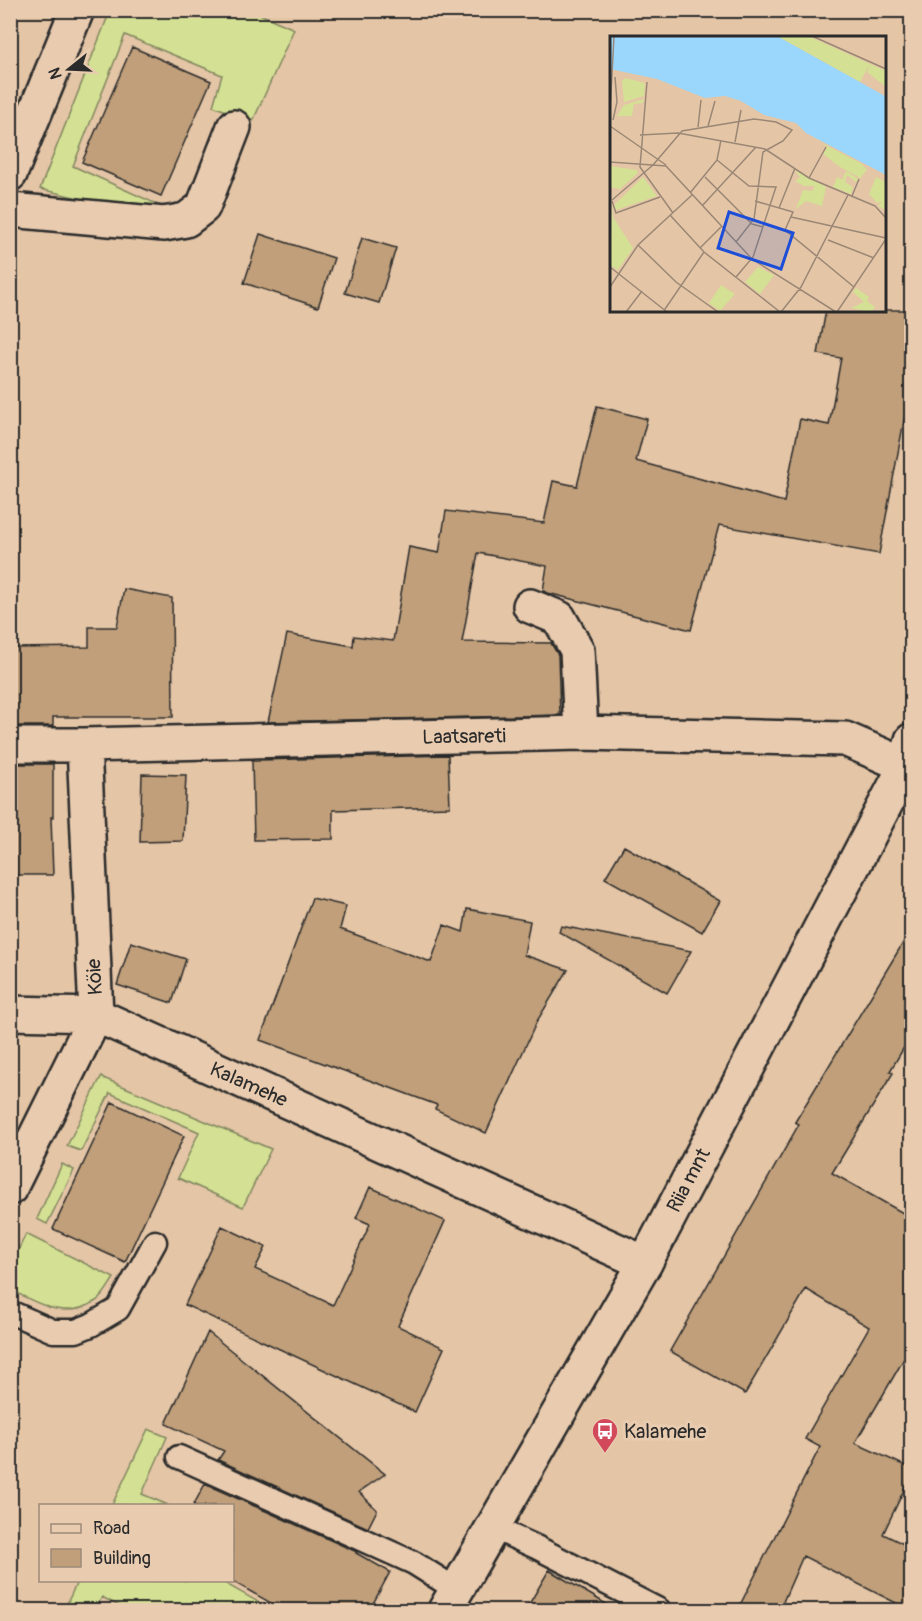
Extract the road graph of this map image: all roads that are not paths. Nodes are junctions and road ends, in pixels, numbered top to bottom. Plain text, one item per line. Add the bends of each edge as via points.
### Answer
1 (77, 10) edge
2 (234, 127) dead end
3 (10, 174) edge
4 (10, 210) edge
5 (530, 606) dead end
6 (581, 733) junction
7 (10, 745) edge
8 (84, 745) junction
9 (910, 758) edge
10 (10, 1013) edge
11 (96, 1015) junction
12 (10, 1188) edge
13 (155, 1242) dead end
14 (645, 1263) junction
15 (10, 1312) edge
16 (179, 1457) dead end
17 (492, 1527) junction
18 (451, 1600) edge
19 (659, 1611) edge

1 - 3 street
2 - 4 street via 203,207 186,220 164,224
5 - 6 street via 559,618 577,650
6 - 8 street, Laatsareti
6 - 9 street, Laatsareti via 845,739
7 - 8 street, Laatsareti
8 - 11 street, Köie
9 - 14 street, Riia mnt
10 - 11 street, Kalamehe
11 - 12 street, Köie
11 - 14 street, Kalamehe
13 - 15 lane via 118,1309 90,1325 53,1331
14 - 17 street, Riia mnt
16 - 18 lane via 414,1563
17 - 18 street, Riia mnt
17 - 19 lane

